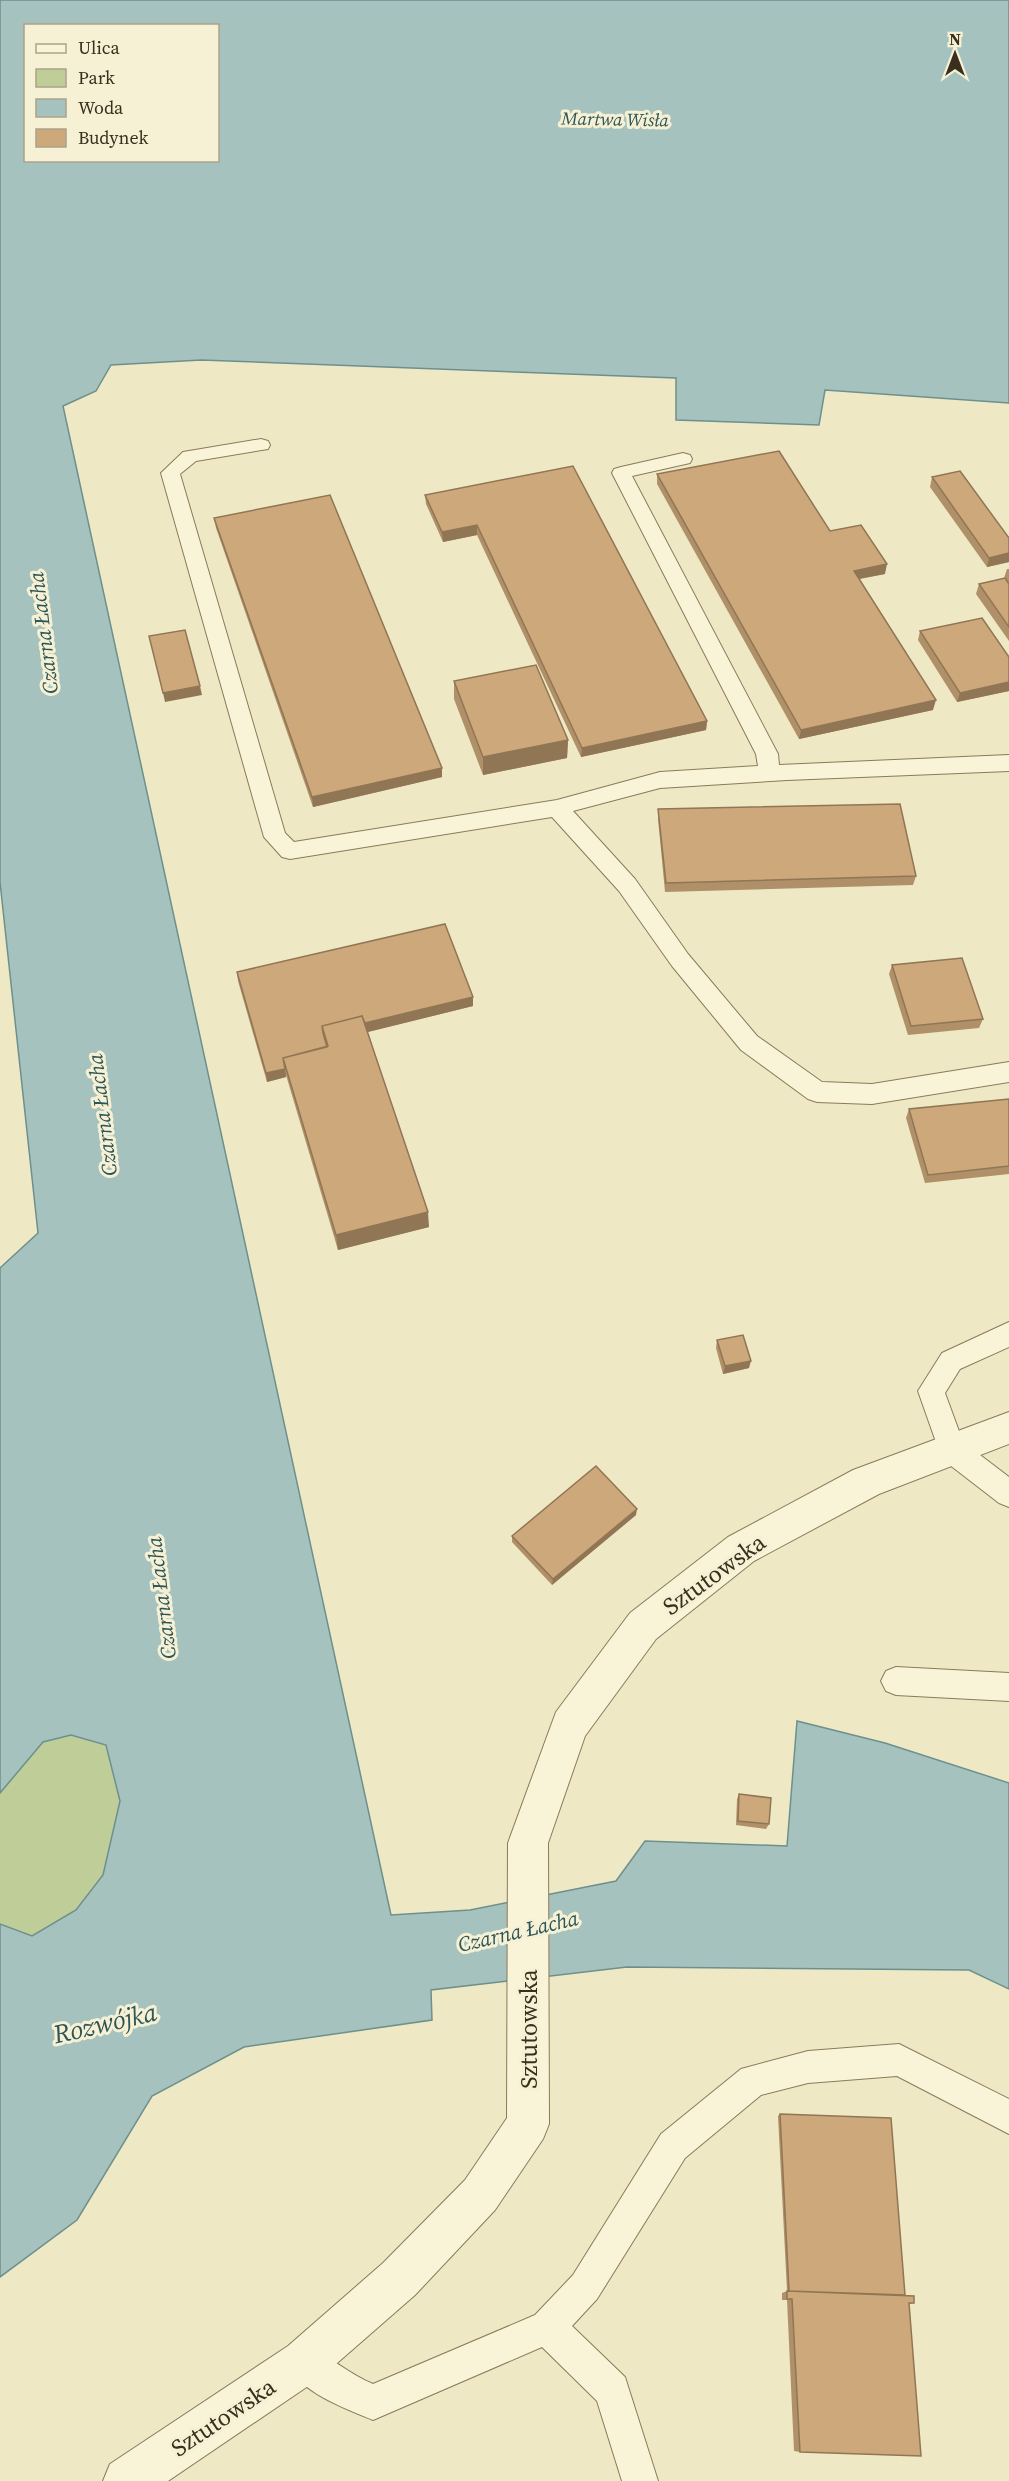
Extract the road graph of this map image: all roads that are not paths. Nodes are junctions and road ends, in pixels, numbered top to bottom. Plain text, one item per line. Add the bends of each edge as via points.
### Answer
1 (261, 445) dead end
2 (683, 459) dead end
3 (1009, 763) edge
4 (769, 773) junction
5 (557, 808) junction
6 (1009, 1072) edge
7 (1009, 1334) edge
8 (1009, 1428) edge
9 (952, 1450) junction
10 (1009, 1494) edge
11 (896, 1681) dead end
12 (1009, 1687) edge
13 (1009, 2117) edge
14 (547, 2327) junction
15 (304, 2362) junction
16 (127, 2481) edge
17 (639, 2481) edge

1 - 5 lane via 190,456 170,473 275,837 290,852
2 - 4 lane via 621,473 767,754
3 - 4 lane
4 - 5 lane via 660,780
5 - 6 lane via 627,885 680,960 749,1043 817,1092 872,1094
7 - 9 lane via 951,1361 931,1391
8 - 9 street, Sztutowska
9 - 10 lane
9 - 15 street, Sztutowska via 866,1482 741,1549 643,1626 570,1725 528,1843 528,2124 480,2194 399,2279
11 - 12 lane
13 - 14 lane via 899,2060 808,2067 753,2081 673,2146 585,2287
14 - 15 lane via 373,2402 343,2390
14 - 17 lane via 612,2390
15 - 16 street, Sztutowska

